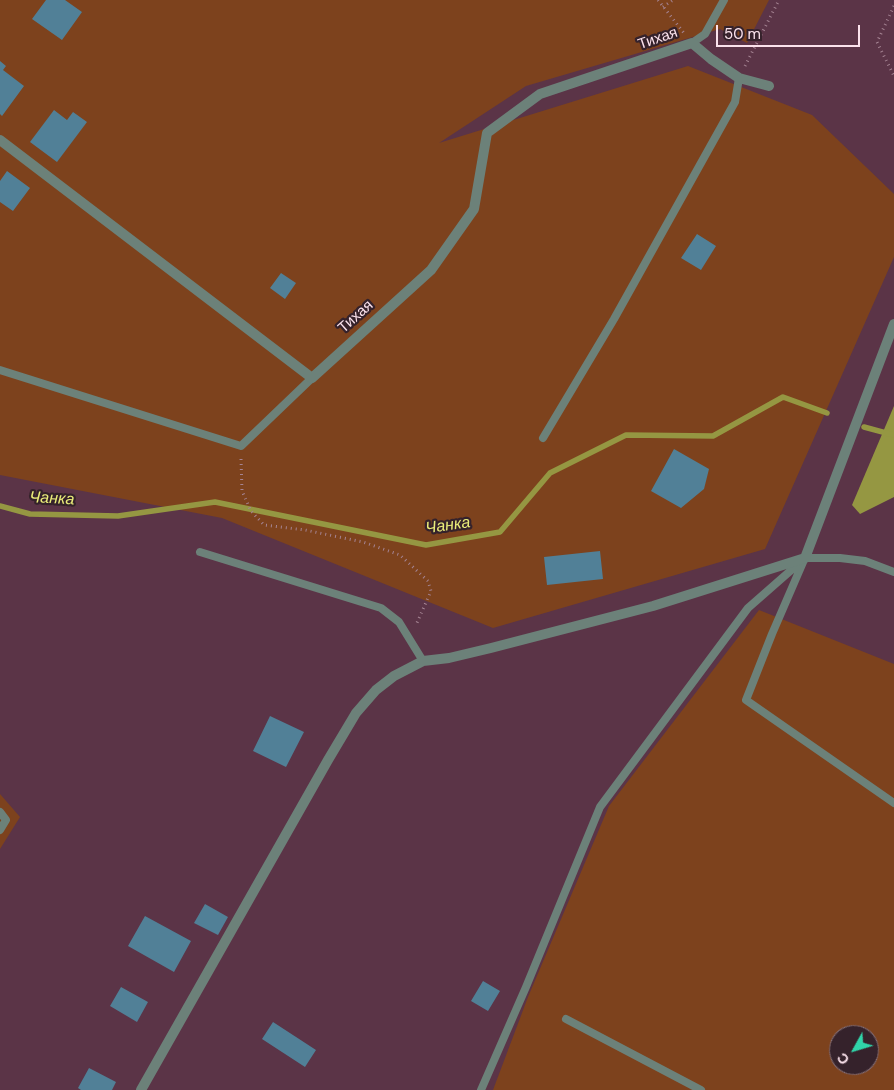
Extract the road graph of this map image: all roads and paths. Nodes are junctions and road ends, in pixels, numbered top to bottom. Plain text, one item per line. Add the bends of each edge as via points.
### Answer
1 (658, 0) edge
2 (673, 0) edge
3 (724, 0) edge
4 (779, 0) edge
5 (894, 6) edge
6 (663, 7) junction
7 (692, 43) junction
8 (894, 76) edge
9 (739, 78) junction
10 (769, 86) dead end
11 (0, 140) edge
12 (894, 324) edge
13 (0, 370) edge
14 (312, 378) junction
15 (542, 438) dead end
16 (241, 446) junction
17 (200, 552) dead end
18 (805, 558) junction
19 (894, 572) edge
20 (409, 639) junction
21 (423, 661) junction
22 (894, 803) edge
23 (0, 812) edge
24 (0, 830) edge
25 (566, 1019) dead end
26 (141, 1090) edge
27 (481, 1090) edge
28 (701, 1090) edge

1 - 6 path
2 - 6 path
3 - 7 lane via 705,34
4 - 9 path
5 - 8 path via 877,42
6 - 7 path
7 - 9 street
7 - 14 street, Тихая via 540,94 487,133 474,209 431,270
9 - 10 street
9 - 15 lane via 735,102 614,319
11 - 14 street
12 - 18 street
13 - 16 lane
14 - 16 lane
16 - 20 path via 242,491 251,512 264,525 363,542 400,554 428,582 431,591
17 - 20 lane via 381,608 399,622
18 - 19 lane via 865,561
18 - 21 street via 652,606 491,648
18 - 22 lane via 746,700
18 - 27 lane via 748,608 600,807
20 - 21 lane
21 - 26 street via 394,676 376,690 356,713
23 - 24 lane via 6,820
25 - 28 lane

